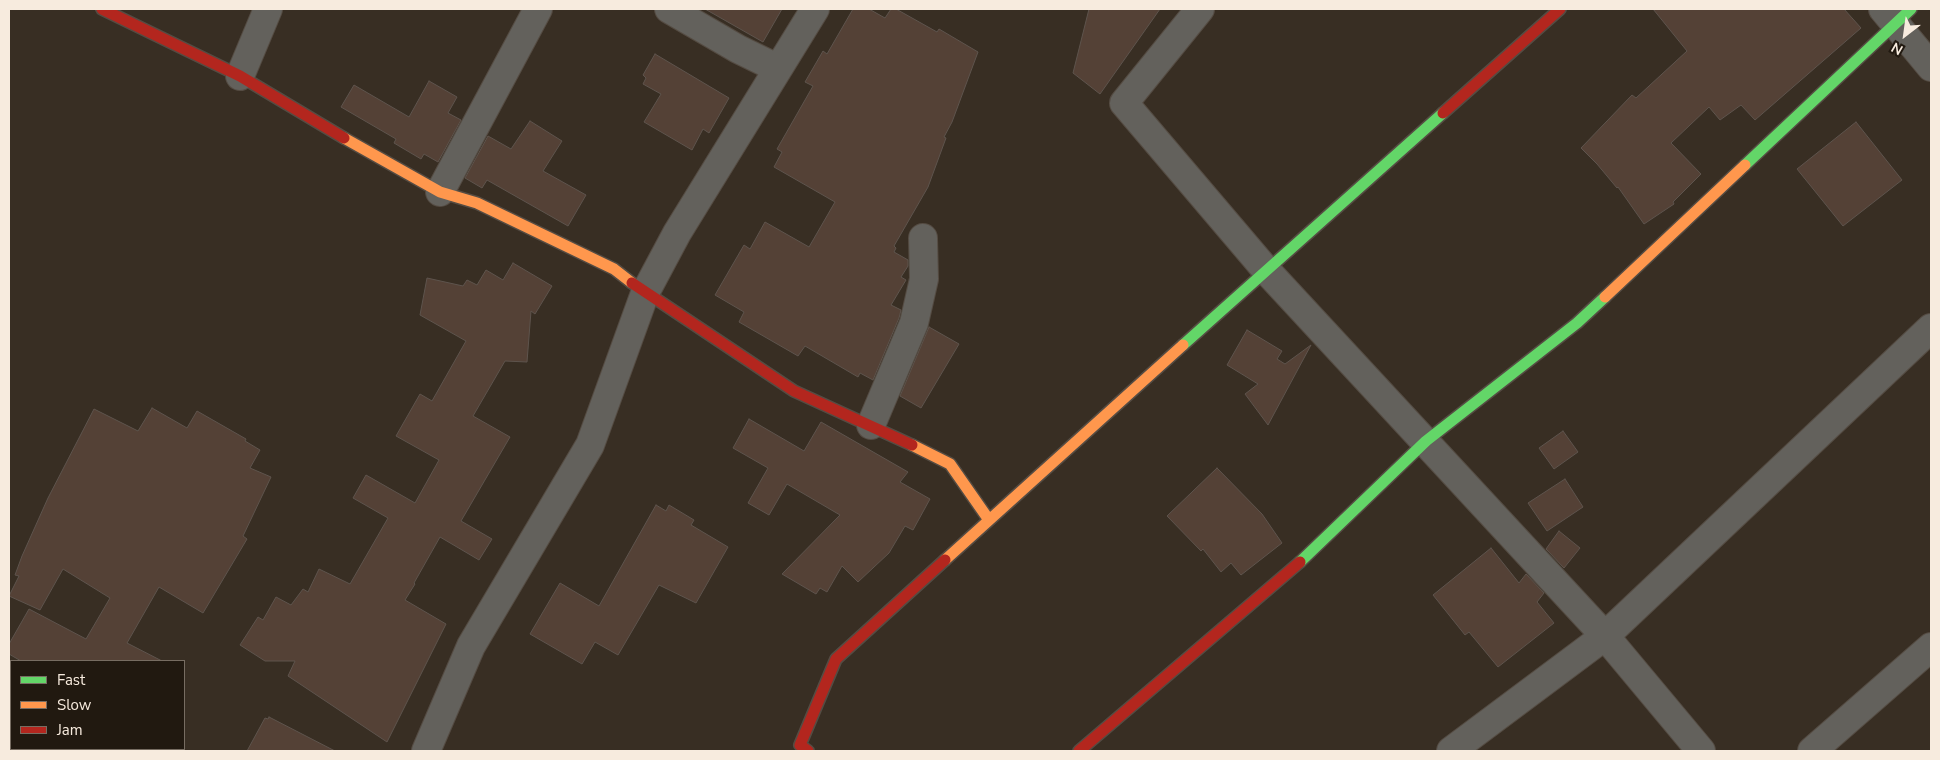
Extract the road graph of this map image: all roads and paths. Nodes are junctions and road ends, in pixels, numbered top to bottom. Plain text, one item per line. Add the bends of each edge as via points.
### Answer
1 (102, 9) edge
2 (268, 9) edge
3 (538, 9) edge
4 (669, 9) edge
5 (815, 9) edge
6 (1200, 9) edge
7 (1560, 9) edge
8 (1896, 13) edge
9 (1931, 67) edge
10 (777, 68) junction
11 (240, 76) junction
12 (440, 192) junction
13 (923, 238) dead end
14 (1266, 270) junction
15 (645, 293) junction
16 (1931, 328) edge
17 (871, 424) junction
18 (1426, 441) junction
19 (989, 520) junction
20 (1604, 636) junction
21 (1931, 647) edge
22 (426, 751) edge
23 (808, 751) edge
24 (1079, 751) edge
25 (1451, 751) edge
26 (1701, 751) edge
27 (1812, 751) edge

1 - 11 street
2 - 11 street
3 - 12 street
4 - 10 street via 738,50
5 - 10 street
6 - 14 street via 1124,103
7 - 14 street
8 - 9 street
8 - 18 street via 1577,323
10 - 15 street via 676,233
11 - 12 street
12 - 15 street via 477,203 614,269
13 - 17 street via 924,279 914,324
14 - 18 street
14 - 19 street
15 - 17 street via 794,391
15 - 22 street via 590,445 471,646
16 - 20 street
17 - 19 street via 950,464
18 - 20 street
18 - 24 street via 1315,549
19 - 23 street via 836,659 800,744
20 - 25 street
20 - 26 street
21 - 27 street

